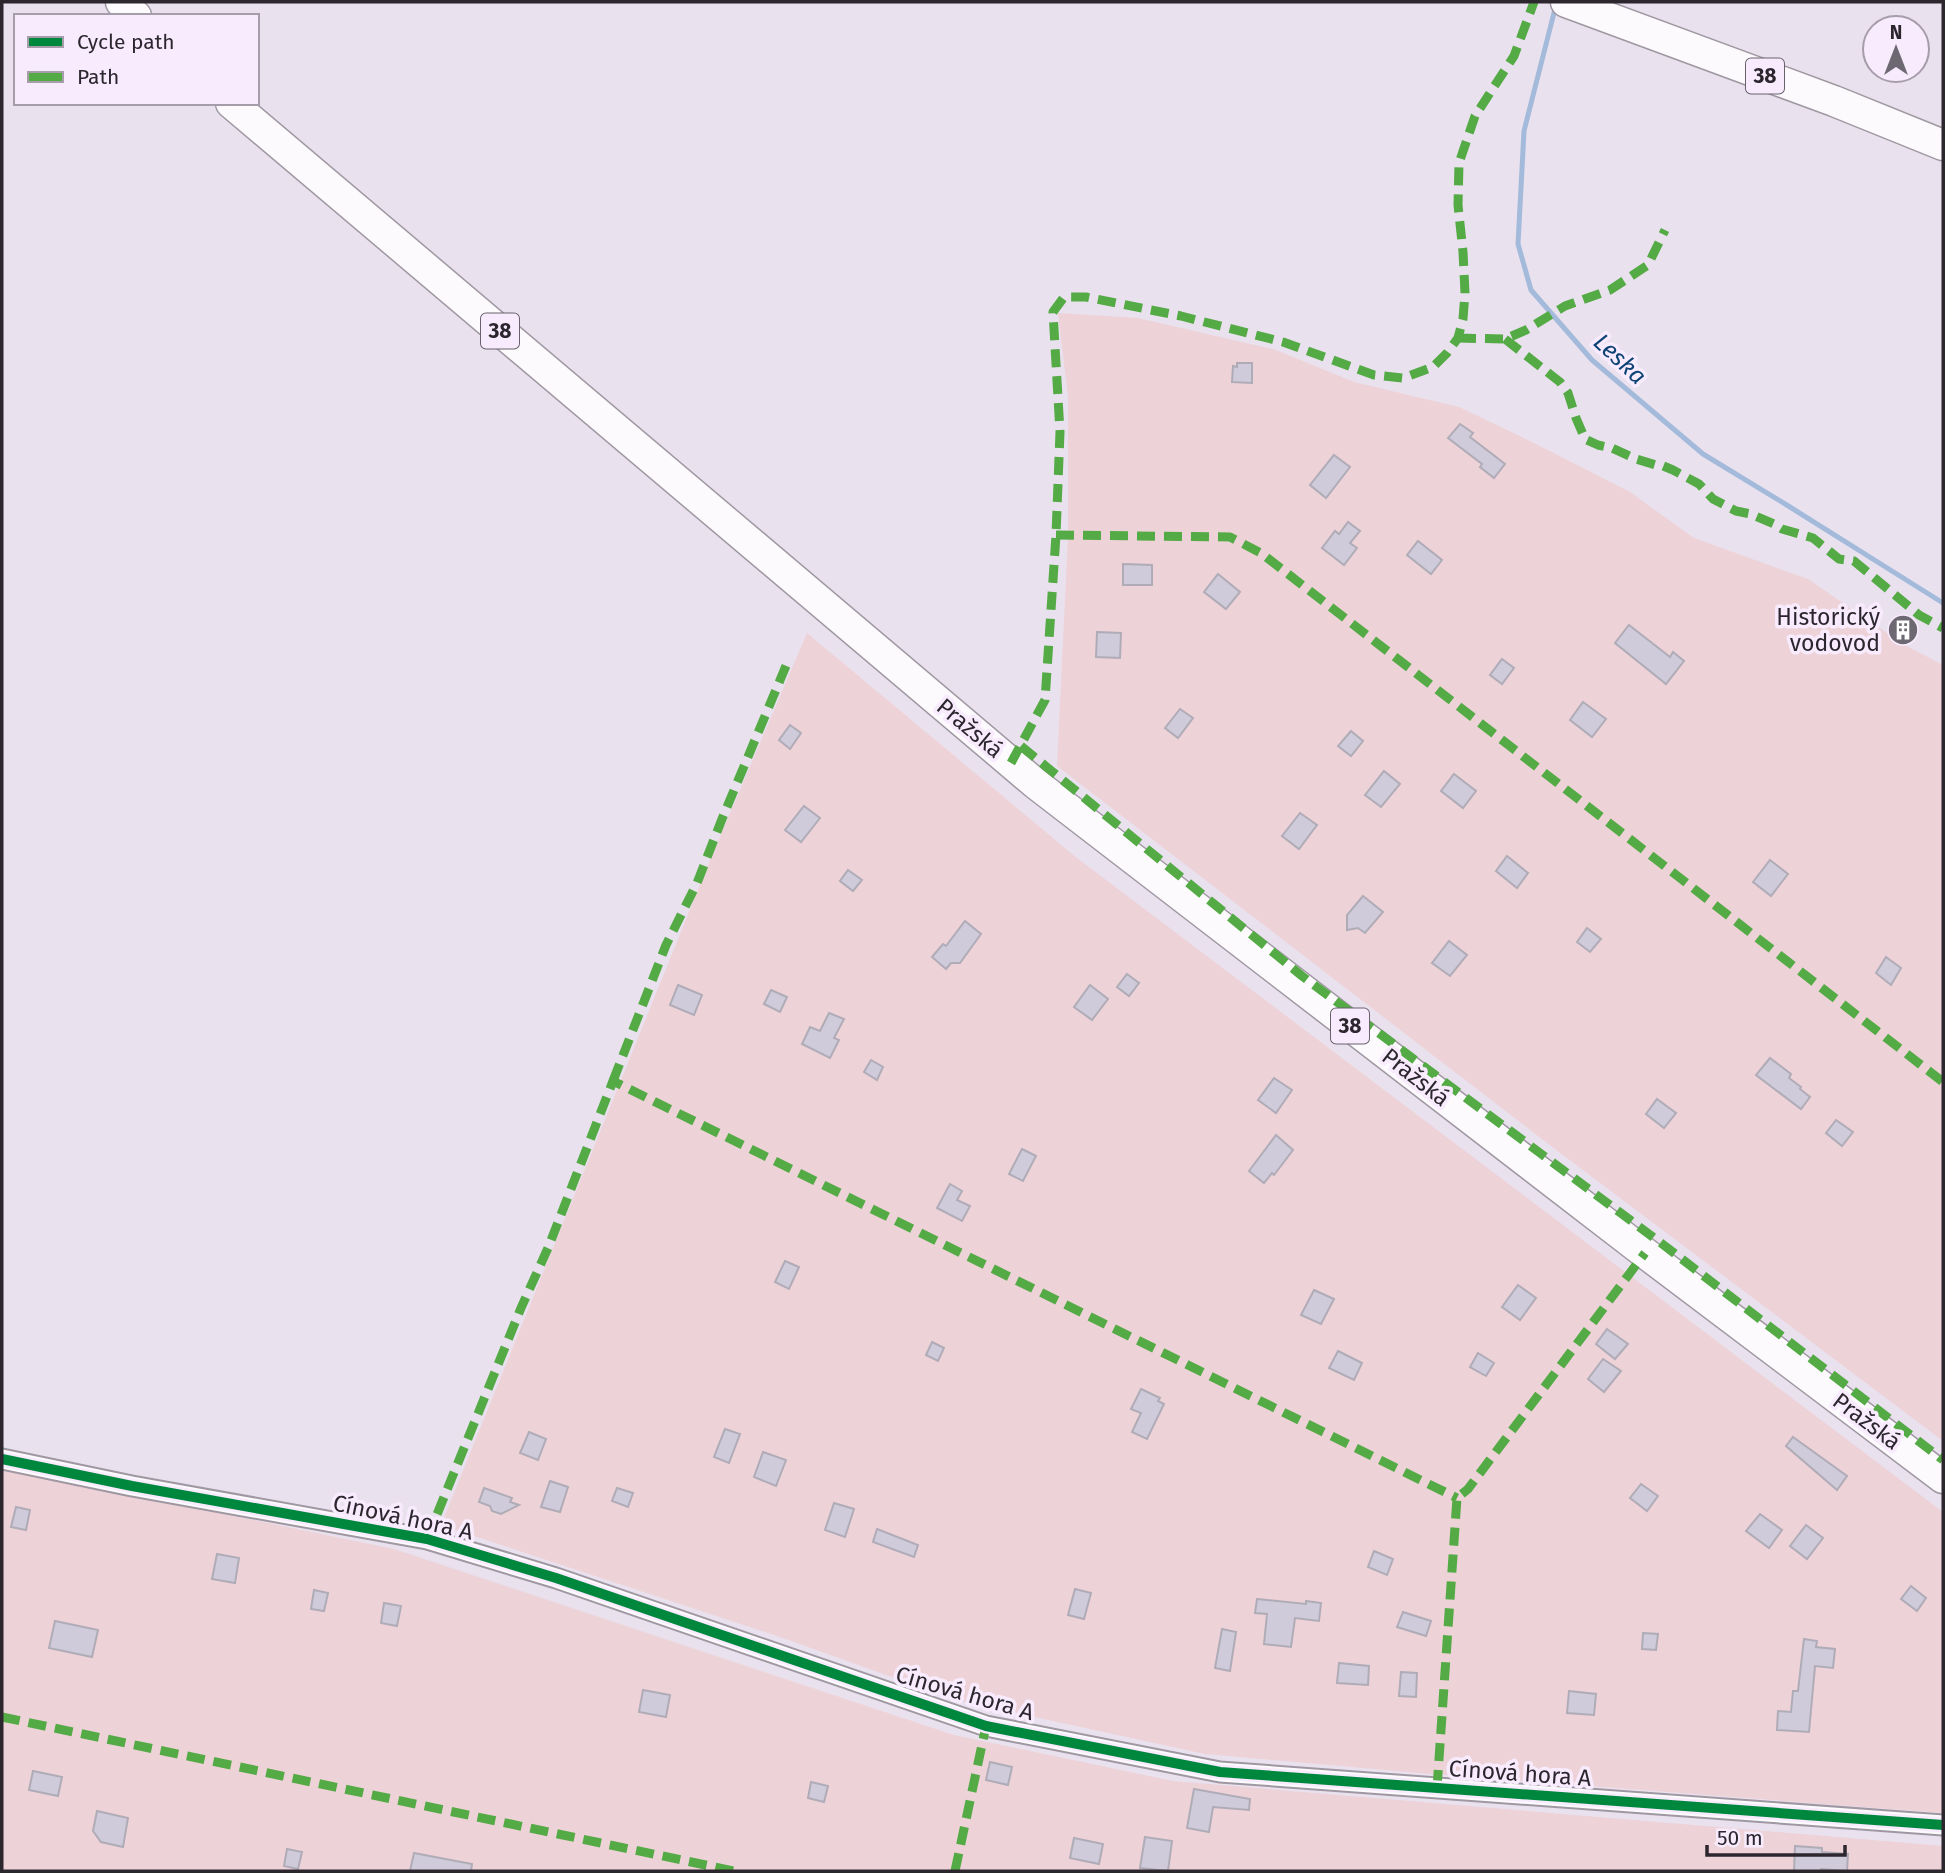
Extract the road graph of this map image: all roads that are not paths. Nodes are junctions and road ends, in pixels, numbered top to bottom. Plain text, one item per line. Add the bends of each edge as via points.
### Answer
1 (1576, 5) edge
2 (233, 105) edge
3 (1943, 145) edge
4 (2, 1459) edge
5 (1943, 1478) edge
6 (1943, 1825) edge

1 - 3 main road, 38
2 - 5 main road, Pražská / 38 via 1036,784
4 - 6 street, Cínová hora A via 426,1539 556,1578 985,1726 1220,1772

